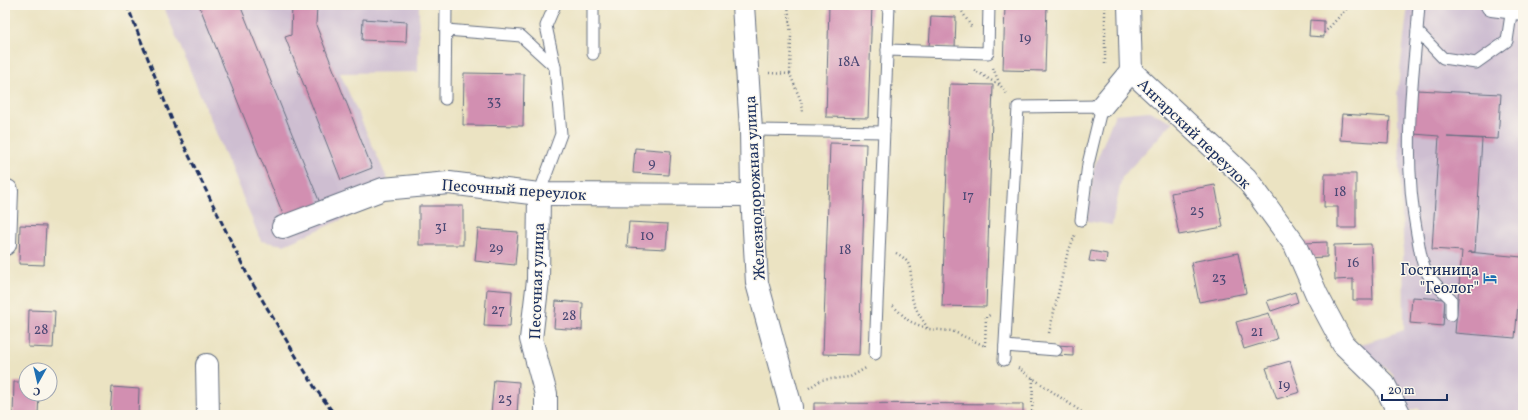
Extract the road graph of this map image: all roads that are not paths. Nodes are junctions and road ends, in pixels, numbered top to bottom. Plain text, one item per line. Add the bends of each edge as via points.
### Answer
1 (446, 5) edge
2 (555, 5) edge
3 (594, 5) edge
4 (743, 5) edge
5 (889, 5) edge
6 (989, 5) edge
7 (1129, 5) edge
8 (1419, 5) edge
9 (1509, 7) edge
10 (446, 30) junction
11 (1417, 31) junction
12 (887, 50) junction
13 (593, 54) dead end
14 (555, 67) junction
15 (1131, 71) junction
16 (445, 99) dead end
17 (1102, 106) junction
18 (751, 130) junction
19 (884, 132) junction
20 (7, 192) dead end
21 (539, 194) junction
22 (752, 195) junction
23 (1081, 220) road end
24 (283, 227) dead end
25 (5, 244) edge
26 (1451, 315) dead end
27 (1005, 346) junction
28 (1051, 349) road end
29 (875, 354) road end
30 (1004, 360) road end
31 (208, 364) dead end
32 (791, 411) edge
33 (208, 415) edge
34 (546, 415) edge
35 (1400, 415) edge

1 - 10 lane
2 - 14 lane via 546,26
3 - 13 lane
4 - 18 street, Железнодорожная улица
5 - 12 lane
6 - 12 lane via 988,53
7 - 15 street
8 - 11 lane
9 - 11 lane via 1507,41 1476,62 1443,58
10 - 14 lane via 521,36
10 - 16 lane
11 - 26 lane via 1408,134 1413,213 1424,267 1438,287 1451,299
12 - 19 lane
14 - 21 lane via 561,134
15 - 17 street
15 - 35 street, Ангарский переулок via 1170,100 1246,178 1295,245 1317,295 1343,344 1384,384
17 - 23 lane via 1088,164
17 - 27 lane via 1018,107
18 - 19 lane
18 - 22 street, Железнодорожная улица
19 - 29 lane
20 - 25 street
21 - 22 street, Песочный переулок
21 - 24 street, Песочный переулок via 449,183 383,189
21 - 34 street, Песочная улица via 538,280 531,339 546,394
22 - 32 street, Железнодорожная улица via 757,283
27 - 28 lane
27 - 30 lane
31 - 33 street

